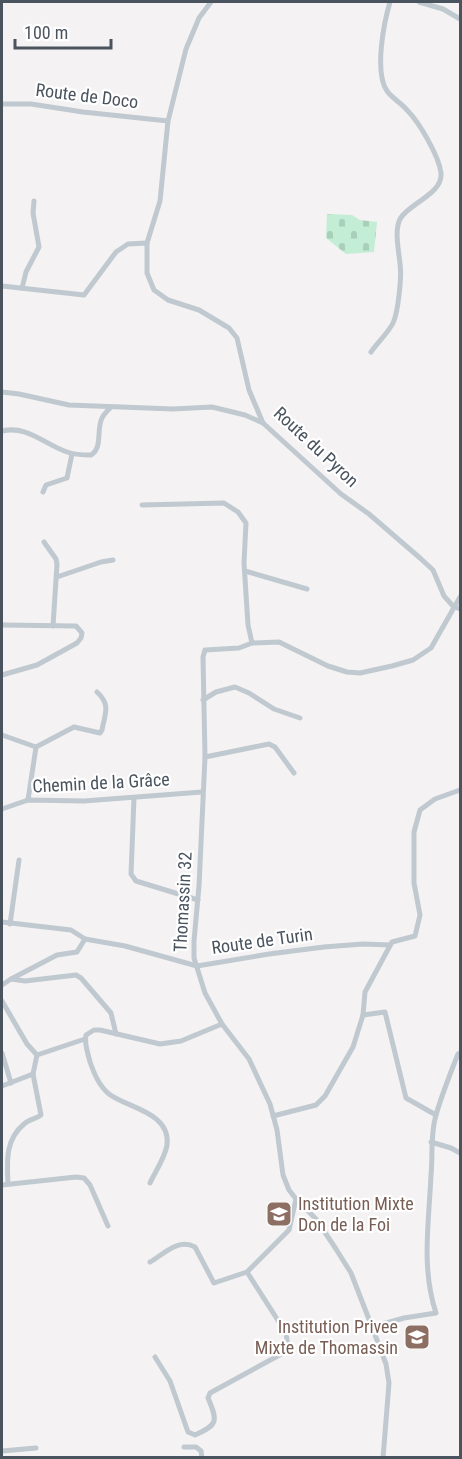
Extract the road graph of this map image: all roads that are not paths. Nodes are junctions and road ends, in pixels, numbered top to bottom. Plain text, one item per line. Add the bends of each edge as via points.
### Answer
1 (212, 2) edge
2 (390, 2) edge
3 (419, 2) edge
4 (460, 17) edge
5 (2, 104) edge
6 (168, 121) junction
7 (34, 201) dead end
8 (147, 243) junction
9 (2, 286) edge
10 (22, 288) junction
11 (371, 352) dead end
12 (2, 392) edge
13 (111, 407) junction
14 (263, 423) junction
15 (2, 431) edge
16 (72, 454) junction
17 (43, 492) dead end
18 (142, 505) dead end
19 (44, 542) dead end
20 (113, 560) dead end
21 (244, 571) junction
22 (57, 577) junction
23 (307, 589) dead end
24 (460, 597) edge
25 (453, 606) junction
26 (460, 609) edge
27 (2, 626) edge
28 (53, 626) junction
29 (252, 643) junction
30 (2, 675) edge
31 (97, 692) dead end
32 (204, 700) junction
33 (300, 718) dead end
34 (2, 735) edge
35 (36, 747) junction
36 (205, 757) junction
37 (294, 773) dead end
38 (460, 790) edge
39 (202, 792) junction
40 (134, 798) junction
41 (28, 800) junction
42 (2, 809) edge
43 (19, 860) dead end
44 (198, 900) junction
45 (2, 922) edge
46 (10, 924) junction
47 (85, 939) junction
48 (390, 945) junction
49 (197, 966) junction
50 (11, 980) junction
51 (2, 985) edge
52 (2, 1001) edge
53 (363, 1015) junction
54 (222, 1023) junction
55 (116, 1034) junction
56 (85, 1039) junction
57 (2, 1053) edge
58 (460, 1053) edge
59 (37, 1055) junction
60 (33, 1074) junction
61 (11, 1083) junction
62 (2, 1086) edge
63 (436, 1115) junction
64 (273, 1116) junction
65 (431, 1142) junction
66 (460, 1153) edge
67 (150, 1183) dead end
68 (9, 1184) junction
69 (2, 1185) edge
70 (296, 1199) junction
71 (108, 1226) dead end
72 (150, 1262) dead end
73 (247, 1272) junction
74 (372, 1327) junction
75 (155, 1357) dead end
76 (184, 1447) dead end
77 (36, 1448) dead end
78 (2, 1451) edge
79 (202, 1458) edge
80 (383, 1458) edge

1 - 6 street, Route du Pyron via 186,49
2 - 11 street via 382,51 384,82 387,91 416,120 441,174 438,186 405,213 399,223 401,268 396,316
3 - 4 street
5 - 6 street, Route de Doco
6 - 8 street, Route du Pyron via 160,201
7 - 10 street via 39,243
8 - 10 street via 128,244 116,252 84,295
8 - 14 street, Route du Pyron via 147,273 159,296 199,310 229,328 237,338 249,390
9 - 10 street
12 - 13 street via 69,405
13 - 14 street via 212,408
13 - 16 street via 102,418 94,453
14 - 25 street, Route du Pyron via 433,570 444,596
15 - 16 street via 18,429
16 - 17 street via 67,478 46,485
18 - 21 street via 224,503 238,512 246,524
19 - 22 street via 56,559
20 - 22 street
21 - 23 street
21 - 29 street
22 - 28 street
24 - 25 street
25 - 26 street
25 - 29 street via 430,648 413,660 360,673 328,666 279,642
27 - 28 street
28 - 30 street via 76,626 81,638 38,665
29 - 32 street, Thomassin 32 via 206,650
31 - 35 street via 107,704 100,733 74,727
32 - 33 street via 235,687 274,709
32 - 36 street, Thomassin 32
34 - 35 street
35 - 41 street
36 - 37 street via 269,744
36 - 39 street, Thomassin 32
38 - 48 street via 435,799 420,810 414,832 414,883 420,915 415,936
39 - 40 street, Chemin de la Grâce
39 - 44 street, Thomassin 32
40 - 41 street, Chemin de la Grâce
40 - 44 street via 132,877
41 - 42 street, Chemin de la Grâce
43 - 46 street
44 - 49 street, Thomassin 32 via 194,941
45 - 46 street, Route de Turin
46 - 47 street, Route de Turin via 71,930
47 - 49 street, Route de Turin
47 - 50 street via 77,952 57,954
48 - 49 street, Route de Turin via 313,949
48 - 53 street via 365,992
49 - 54 street, Thomassin 32 via 205,993
50 - 51 street
50 - 55 street via 76,975 111,1013
52 - 59 street
53 - 63 street via 385,1012 406,1098
53 - 64 street via 353,1047 325,1096 316,1105
54 - 55 street via 181,1041 160,1044
54 - 64 street, Thomassin 32 via 249,1059
55 - 56 street via 94,1030
56 - 59 street
56 - 67 street via 93,1070 106,1092 156,1119 166,1134 167,1148
57 - 61 street
58 - 63 street
59 - 60 street
60 - 61 street
60 - 68 street via 41,1114 26,1122 12,1138 8,1150
61 - 62 street
63 - 65 street
64 - 70 street, Thomassin 32 via 283,1174
65 - 66 street
65 - 74 street via 427,1275 436,1313
68 - 69 street
68 - 71 street via 84,1178
70 - 73 street via 289,1230
70 - 74 street, Thomassin 32 via 316,1219 351,1273
72 - 73 street via 177,1245 189,1244 195,1246 214,1283
73 - 75 street via 286,1333 288,1347 210,1393 215,1422 210,1429 195,1435 188,1432 170,1381
74 - 80 street, Thomassin 32 via 389,1383
76 - 79 street via 196,1446
77 - 78 street

